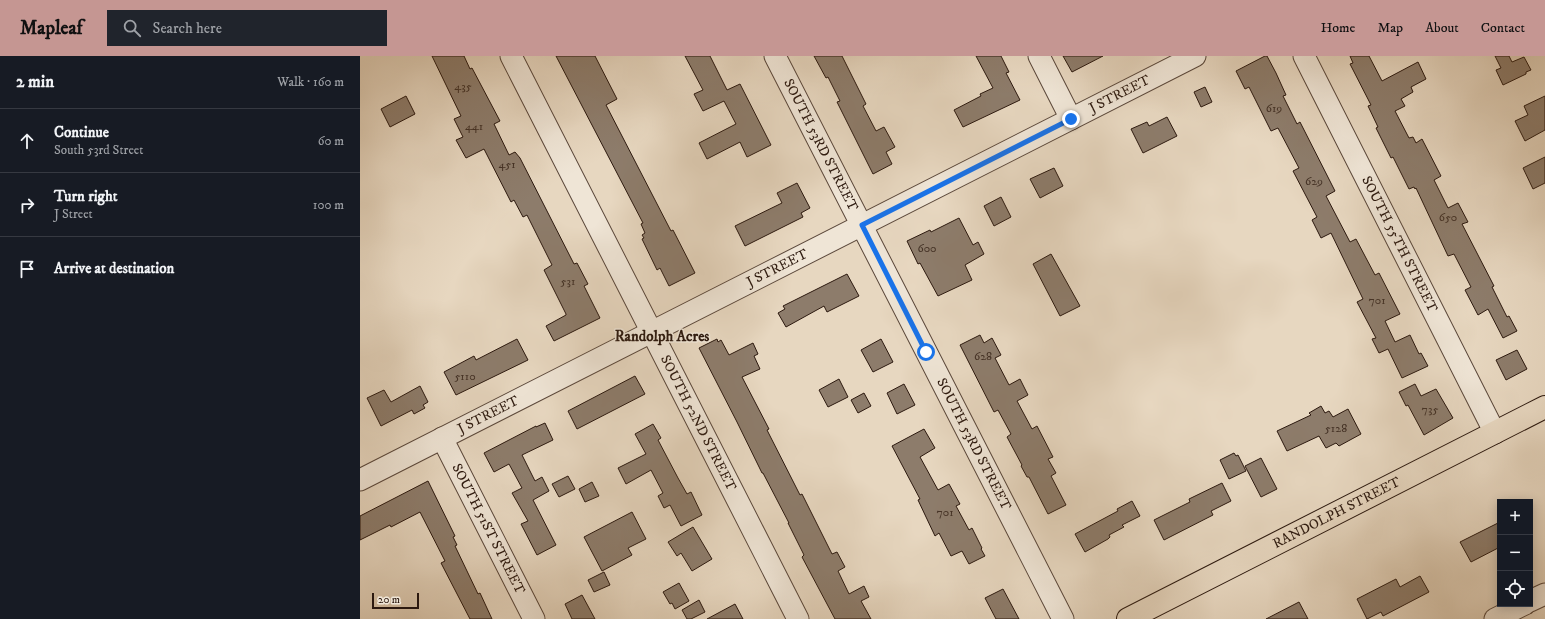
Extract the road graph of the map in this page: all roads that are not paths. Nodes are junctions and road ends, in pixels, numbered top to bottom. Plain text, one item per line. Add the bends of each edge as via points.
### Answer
1 (511, 56) edge
2 (775, 56) edge
3 (1040, 56) edge
4 (1195, 56) edge
5 (1304, 56) edge
6 (1071, 119) junction
7 (862, 225) junction
8 (652, 332) junction
9 (1545, 407) edge
10 (1495, 433) junction
11 (442, 438) junction
12 (360, 480) edge
13 (1545, 594) edge
14 (1533, 600) edge
15 (1519, 607) edge
16 (534, 619) edge
17 (798, 619) edge
18 (1063, 619) edge
19 (1128, 619) edge
20 (1496, 619) edge

1 - 8 street, SOUTH 52ND STREET
2 - 7 street, SOUTH 53RD STREET
3 - 6 street
4 - 6 street, J STREET
5 - 10 street, SOUTH 55TH STREET
6 - 7 street, J STREET
7 - 8 street, J STREET
7 - 18 street, SOUTH 53RD STREET
8 - 11 street, J STREET
8 - 17 street, SOUTH 52ND STREET
9 - 10 main road, RANDOLPH STREET
10 - 19 main road, RANDOLPH STREET
11 - 12 street, J STREET
11 - 16 street, SOUTH 51ST STREET
13 - 14 street
15 - 20 street

